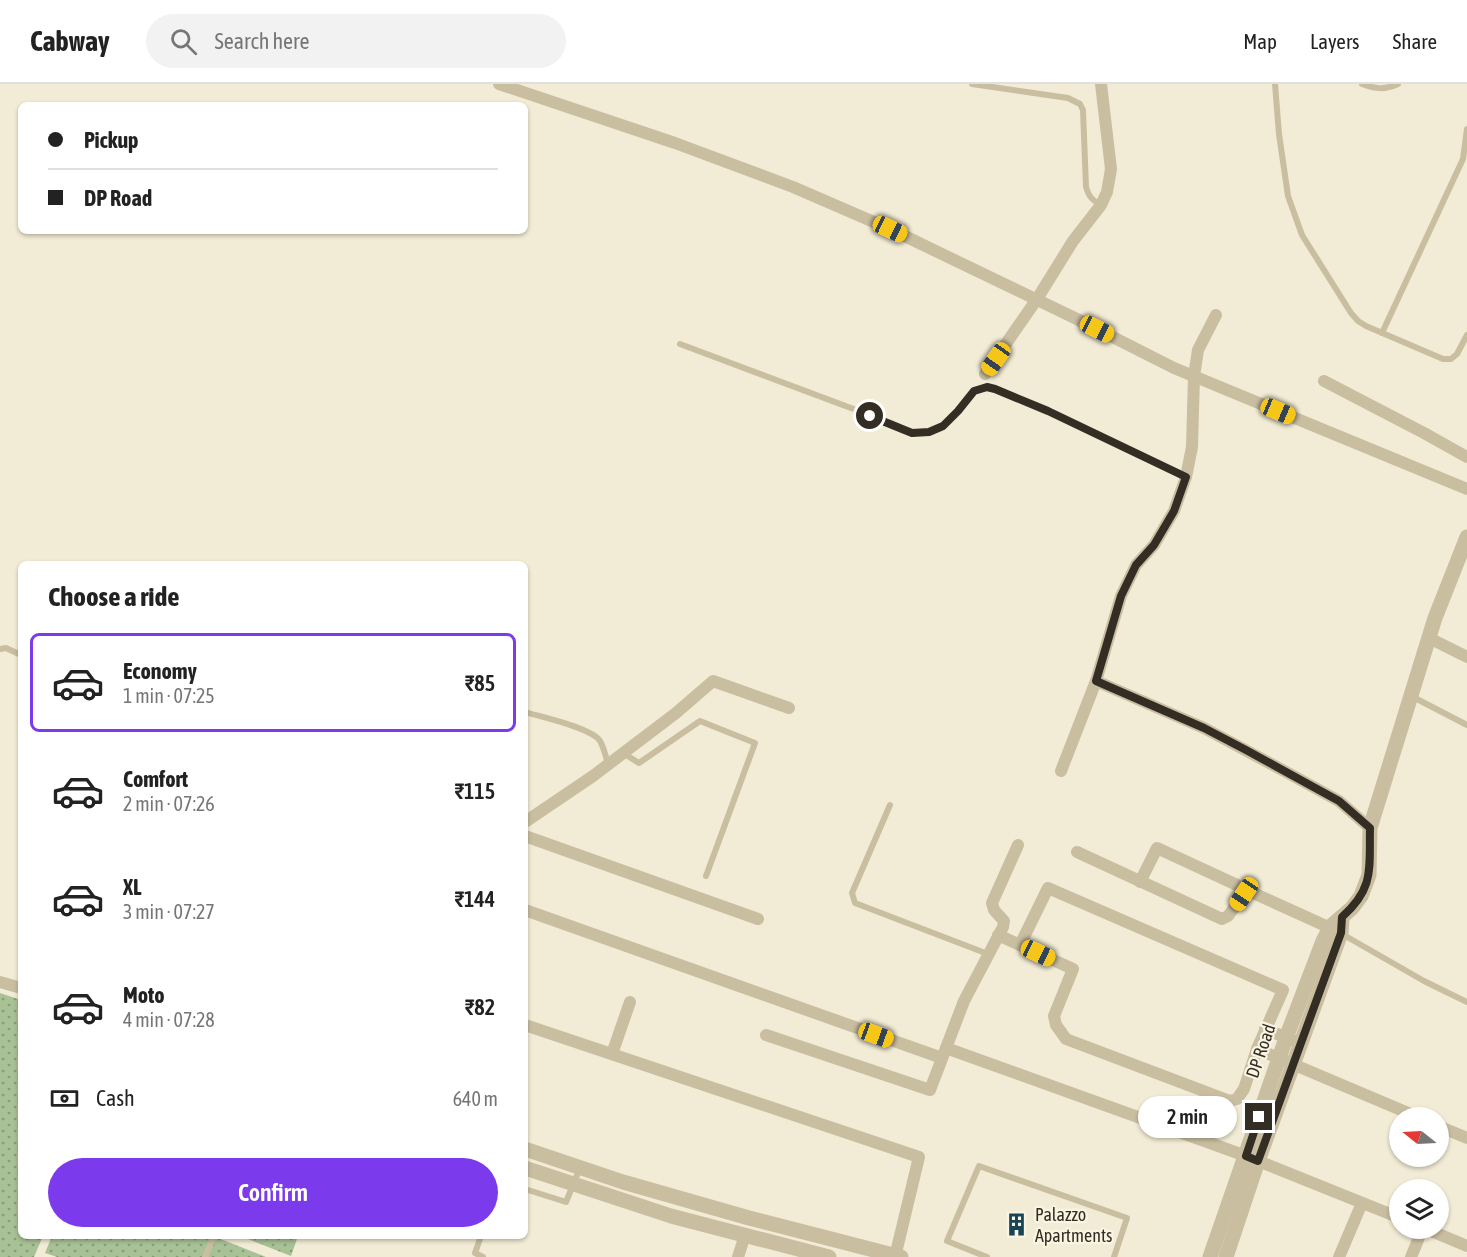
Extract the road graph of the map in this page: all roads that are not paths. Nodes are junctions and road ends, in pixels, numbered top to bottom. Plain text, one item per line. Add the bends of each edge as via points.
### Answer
1 (499, 84) edge
2 (972, 84) edge
3 (1101, 84) edge
4 (1275, 84) edge
5 (1362, 84) edge
6 (1398, 84) edge
7 (1467, 129) edge
8 (1101, 205) junction
9 (1037, 299) junction
10 (1216, 315) dead end
11 (1382, 333) junction
12 (1467, 335) edge
13 (680, 344) dead end
14 (985, 374) dead end
15 (1194, 376) junction
16 (1324, 381) dead end
17 (1467, 457) edge
18 (1186, 477) junction
19 (1467, 489) edge
20 (1467, 537) edge
21 (1429, 638) junction
22 (0, 649) edge
23 (18, 654) edge
24 (1467, 657) edge
25 (1096, 681) junction
26 (1411, 695) junction
27 (789, 708) dead end
28 (528, 713) edge
29 (1467, 725) edge
30 (623, 753) junction
31 (608, 765) junction
32 (1062, 771) dead end
33 (890, 805) dead end
34 (528, 820) edge
35 (1370, 828) junction
36 (528, 837) edge
37 (1018, 845) dead end
38 (1077, 852) dead end
39 (706, 876) dead end
40 (1140, 882) junction
41 (1244, 894) junction
42 (528, 911) edge
43 (758, 918) dead end
44 (1335, 930) junction
45 (998, 935) junction
46 (1020, 945) junction
47 (988, 954) junction
48 (0, 982) edge
49 (18, 987) edge
50 (630, 1002) dead end
51 (1467, 1002) edge
52 (528, 1026) edge
53 (1265, 1029) junction
54 (766, 1035) dead end
55 (1286, 1038) junction
56 (1301, 1043) junction
57 (1257, 1049) junction
58 (944, 1053) junction
59 (612, 1054) junction
60 (1286, 1061) junction
61 (1393, 1107) edge
62 (1449, 1131) edge
63 (1467, 1138) edge
64 (528, 1150) edge
65 (1252, 1158) junction
66 (580, 1167) junction
67 (528, 1169) edge
68 (573, 1185) junction
69 (528, 1190) edge
70 (1361, 1206) junction
71 (1389, 1218) edge
72 (745, 1235) junction
73 (213, 1239) edge
74 (480, 1239) edge
75 (1417, 1239) edge
76 (1446, 1239) edge
77 (1467, 1246) edge
78 (897, 1256) edge
79 (205, 1257) edge
80 (483, 1257) edge
81 (738, 1257) edge
82 (830, 1257) edge
83 (987, 1257) edge
84 (1114, 1257) edge
85 (1210, 1257) edge
86 (1226, 1257) edge
87 (1339, 1257) edge
88 (1411, 1257) edge

1 - 9 street via 793,187
2 - 8 lane via 1068,98 1080,104 1086,187 1089,196
3 - 8 street via 1111,169
4 - 11 lane via 1288,196 1302,235 1351,313 1366,327
5 - 6 lane via 1377,89
7 - 11 lane via 1463,159
8 - 9 street
9 - 14 street
9 - 15 street
10 - 15 street via 1198,350
11 - 12 lane via 1443,359 1457,354
13 - 18 lane via 912,433 943,426 974,391 995,389
15 - 18 street via 1192,447
15 - 19 street
16 - 17 street
18 - 25 street via 1174,511 1154,545 1136,565 1121,596
20 - 21 street
21 - 24 street
21 - 26 street
22 - 23 lane
25 - 32 street
25 - 35 street via 1246,750 1339,801
26 - 29 lane
26 - 35 street
27 - 30 street via 713,681
28 - 31 lane via 596,737
30 - 31 street
30 - 39 lane via 639,763 700,721 755,743
31 - 34 street
33 - 47 lane via 852,893 855,903
35 - 44 street, DP Road via 1369,875 1361,896
36 - 43 street
37 - 45 street via 992,903 1004,921
38 - 40 street
40 - 41 street via 1222,919
40 - 41 street via 1157,848 1237,885
41 - 44 street via 1258,894
42 - 58 street
44 - 51 lane
44 - 55 street, DP Road via 1323,941
44 - 56 street, DP Road
45 - 46 street
45 - 47 street
46 - 53 street via 1048,888 1283,990
46 - 57 street via 1073,969 1054,1016 1066,1039 1230,1101 1237,1099 1244,1089
47 - 58 street via 964,1000
48 - 49 street
50 - 59 street
52 - 59 street
53 - 55 street
53 - 57 street
54 - 58 street via 930,1090
55 - 56 street
55 - 60 street, DP Road
56 - 60 street, DP Road
57 - 60 street
58 - 65 street
59 - 78 street via 919,1157
60 - 61 street
60 - 65 street, DP Road
62 - 63 street
64 - 66 street
65 - 70 street
65 - 85 street, DP Road
65 - 86 street, DP Road
66 - 68 lane
66 - 78 street
67 - 68 street
68 - 69 lane via 566,1202
68 - 72 street
70 - 71 street
70 - 87 street
72 - 81 street
72 - 82 street
73 - 79 lane
74 - 80 lane via 475,1253
75 - 88 street
76 - 77 street
83 - 84 lane via 947,1241 979,1166 1127,1218

